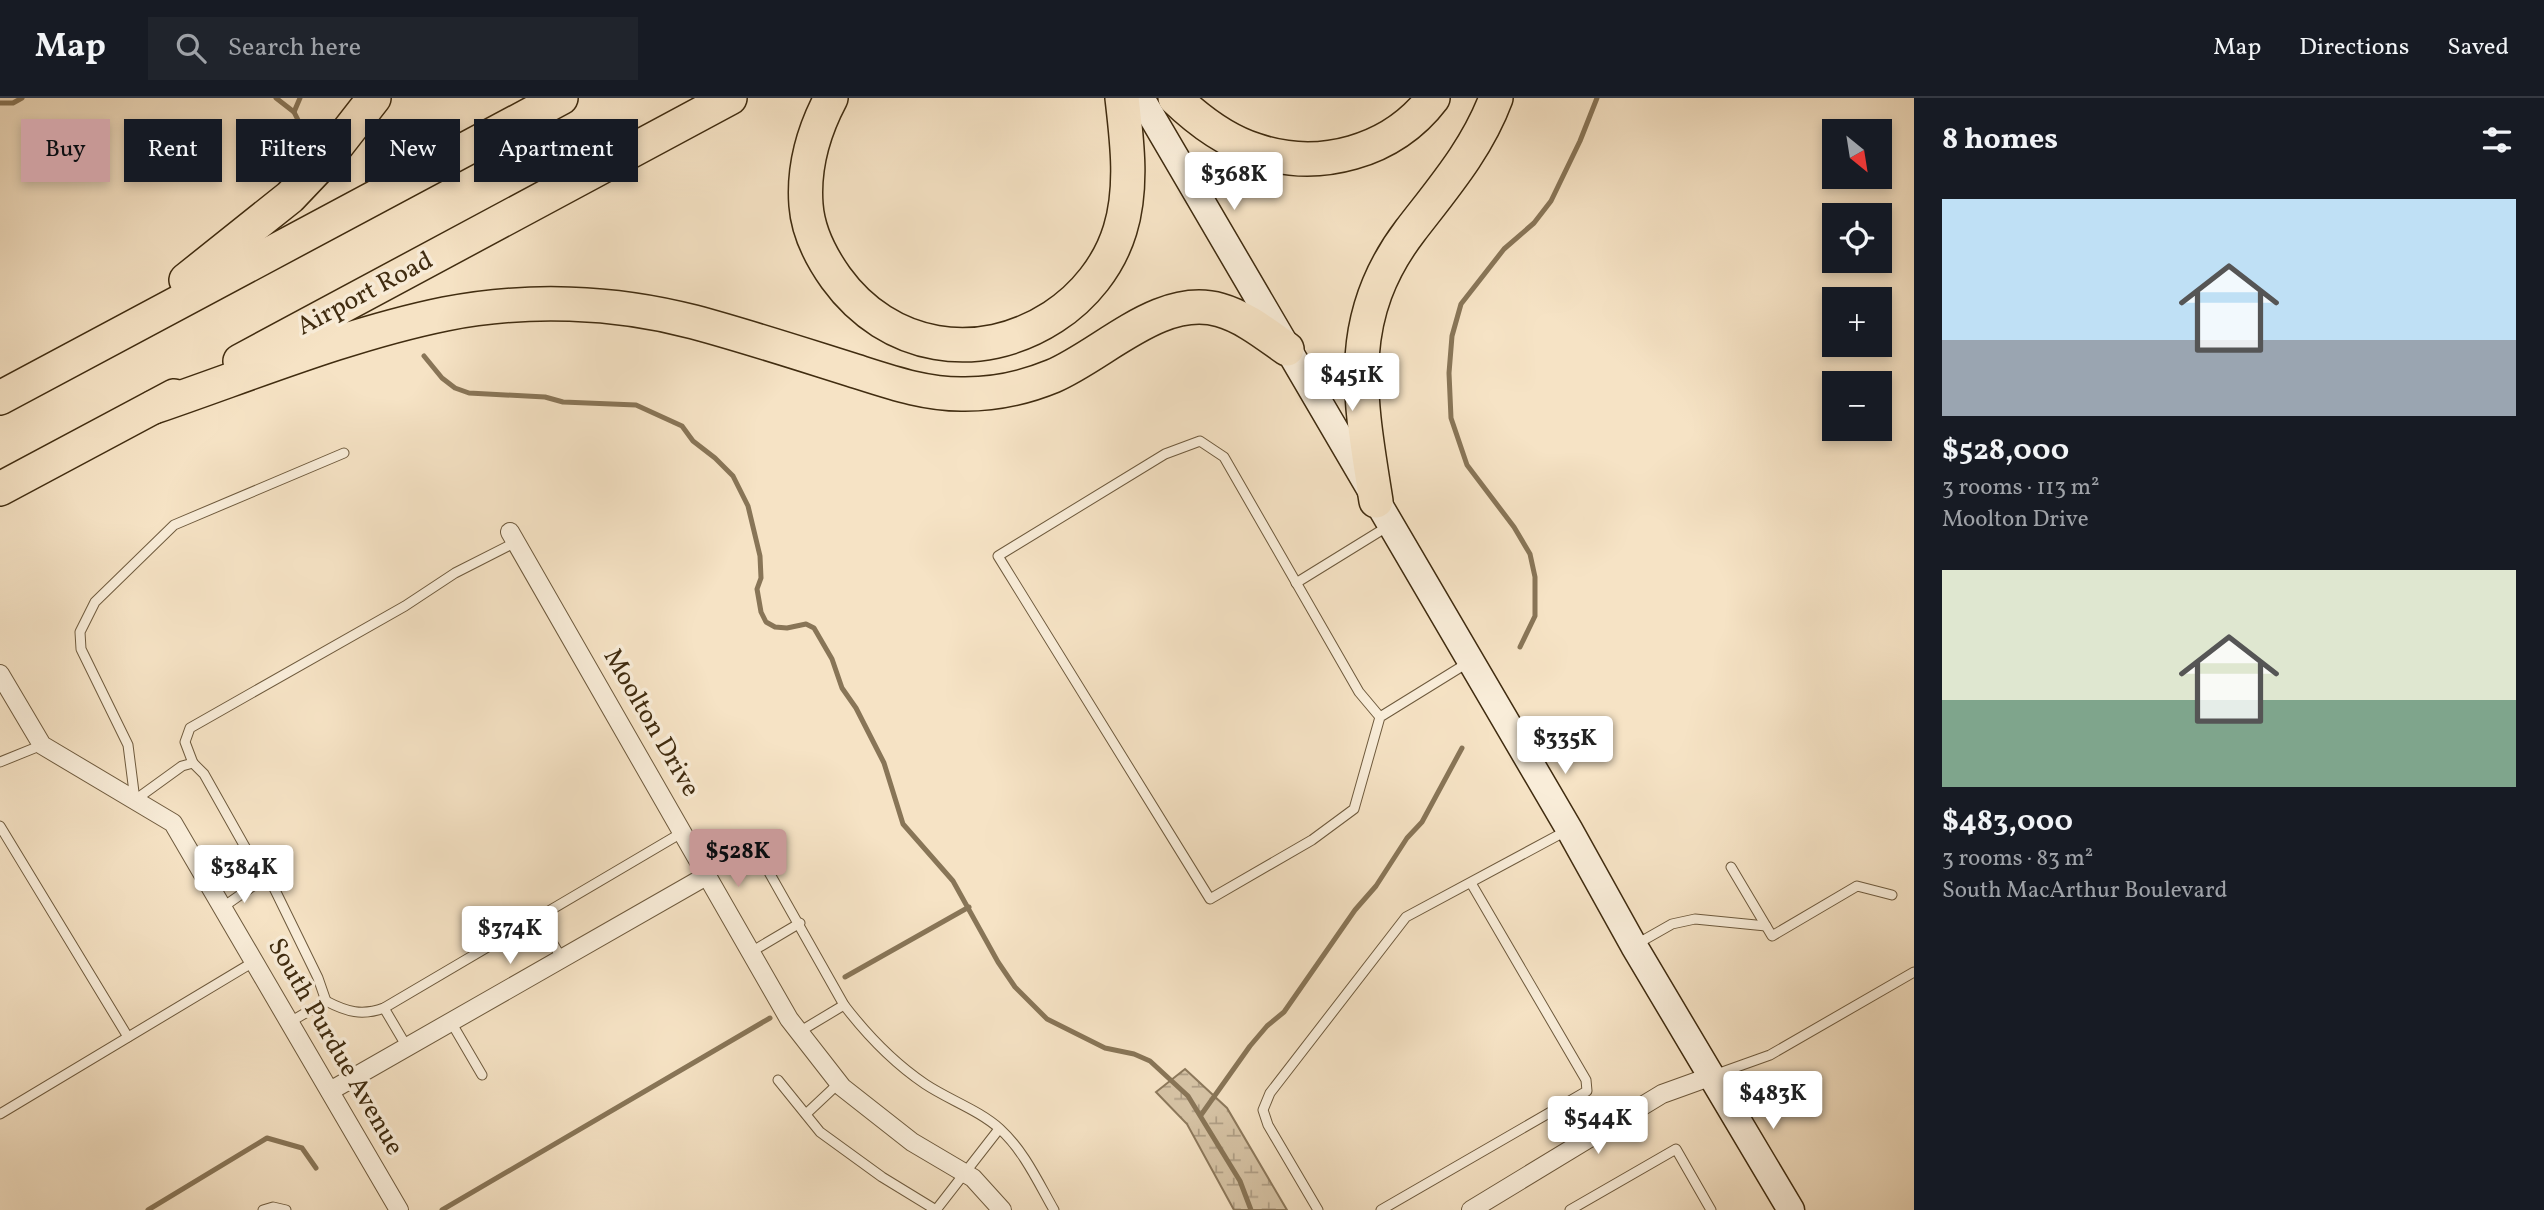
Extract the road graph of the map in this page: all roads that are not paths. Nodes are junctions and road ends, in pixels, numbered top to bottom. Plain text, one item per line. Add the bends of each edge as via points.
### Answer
1 (374, 98) edge
2 (561, 98) edge
3 (730, 98) edge
4 (831, 98) edge
5 (1122, 98) edge
6 (1141, 98) edge
7 (1175, 98) edge
8 (1433, 98) edge
9 (1496, 98) edge
10 (130, 327) junction
11 (1287, 349) junction
12 (0, 398) edge
13 (153, 407) junction
14 (344, 453) dead end
15 (0, 489) edge
16 (1383, 512) junction
17 (513, 537) joint
18 (1296, 583) junction
19 (1471, 661) junction
20 (0, 674) edge
21 (1380, 717) junction
22 (42, 745) junction
23 (0, 762) edge
24 (193, 764) junction
25 (135, 800) junction
26 (0, 826) edge
27 (1569, 829) junction
28 (684, 832) junction
29 (1731, 867) dead end
30 (708, 875) junction
31 (263, 879) junction
32 (1471, 883) junction
33 (1892, 895) dead end
34 (223, 907) junction
35 (538, 918) junction
36 (800, 923) junction
37 (1766, 926) junction
38 (1634, 946) junction
39 (751, 952) junction
40 (562, 959) junction
41 (254, 961) junction
42 (1914, 972) edge
43 (326, 1001) junction
44 (844, 1004) junction
45 (384, 1007) junction
46 (290, 1022) junction
47 (451, 1022) junction
48 (799, 1032) junction
49 (128, 1037) junction
50 (407, 1047) junction
51 (482, 1075) dead end
52 (1712, 1076) junction
53 (778, 1080) dead end
54 (839, 1083) junction
55 (330, 1091) junction
56 (0, 1114) edge
57 (806, 1115) junction
58 (999, 1129) junction
59 (964, 1173) junction
60 (263, 1210) edge
61 (286, 1210) edge
62 (399, 1210) edge
63 (936, 1210) edge
64 (1002, 1210) edge
65 (1054, 1210) edge
66 (1318, 1210) edge
67 (1381, 1210) edge
68 (1471, 1210) edge
69 (1570, 1210) edge
70 (1711, 1210) edge
71 (1791, 1210) edge

1 - 10 highway via 290,197
2 - 10 highway
3 - 13 highway, Airport Road
4 - 5 highway via 808,154 806,207 827,266 869,313 896,330 924,341 981,345 1015,337 1068,308 1106,262 1120,230 1125,199 1128,155
6 - 11 main road
7 - 8 highway via 1197,119 1255,150 1318,159 1346,156 1377,144 1401,130
9 - 16 highway via 1470,152 1388,263 1364,333 1360,371 1364,429
10 - 12 highway
11 - 13 highway via 1222,310 1181,308 1158,315 1054,375 1015,389 963,395 933,393 888,381 692,321 592,305 528,305 447,314 386,328
11 - 16 main road
13 - 15 highway, Airport Road
14 - 25 lane via 174,525 94,602 80,632 81,649 128,745
16 - 18 lane
16 - 19 main road
17 - 24 lane via 405,606 190,728 185,741
17 - 28 street, Moolton Drive
18 - 21 lane via 1359,692
18 - 21 lane via 1224,457 1200,441 1165,454 998,556 1210,899 1312,840 1354,809
19 - 21 lane
19 - 27 main road
20 - 22 street, South Purdue Avenue
22 - 23 lane
22 - 25 street, South Purdue Avenue
24 - 25 lane via 182,766
24 - 31 lane via 204,774
25 - 34 street, South Purdue Avenue via 173,823
26 - 49 lane
27 - 32 lane
27 - 38 main road
28 - 30 street, Moolton Drive
28 - 35 lane
29 - 37 lane
30 - 36 lane via 753,844
30 - 39 street, Moolton Drive
30 - 40 street
31 - 34 lane
31 - 43 lane via 274,888
32 - 66 lane via 1406,917 1270,1093 1263,1110 1268,1125
32 - 67 lane via 1586,1080 1587,1091
33 - 37 lane via 1857,886 1772,936
34 - 41 street, South Purdue Avenue
35 - 40 lane
35 - 45 lane
36 - 39 lane
36 - 44 lane
37 - 38 lane via 1684,920
38 - 52 main road
39 - 48 street, Moolton Drive
40 - 47 street
41 - 46 street, South Purdue Avenue
41 - 49 lane
42 - 52 lane via 1770,1055
43 - 45 lane via 341,1009 368,1013
43 - 46 lane
44 - 48 lane
44 - 58 lane via 889,1055 925,1084
45 - 50 lane
46 - 55 street, South Purdue Avenue
47 - 50 street
47 - 51 lane
48 - 54 street, Moolton Drive
49 - 56 lane
50 - 55 street
52 - 68 street via 1662,1094
52 - 71 main road
53 - 57 lane
54 - 57 lane
54 - 59 street, Moolton Drive via 912,1142
55 - 62 street, South Purdue Avenue
57 - 63 lane via 820,1132
58 - 59 lane
58 - 65 lane via 1020,1152
59 - 63 lane
59 - 64 street, Moolton Drive
60 - 61 lane
69 - 70 lane via 1676,1149

